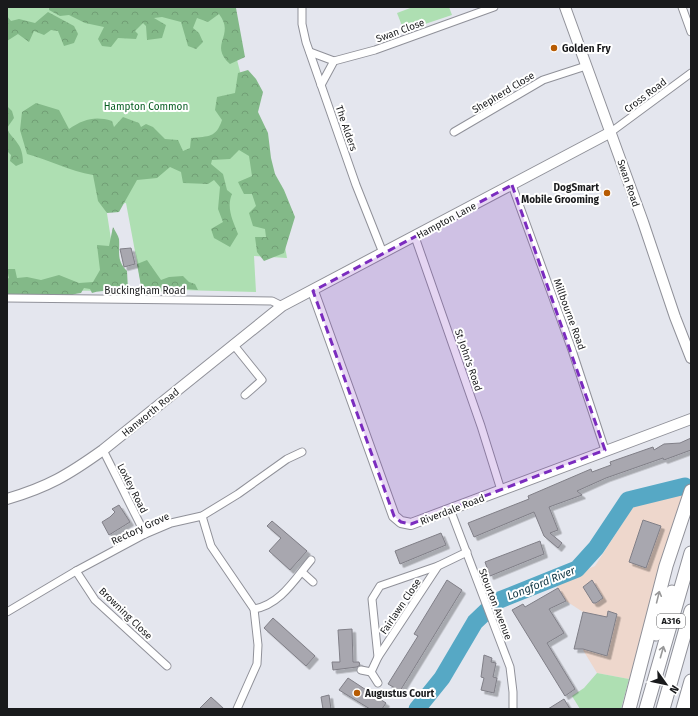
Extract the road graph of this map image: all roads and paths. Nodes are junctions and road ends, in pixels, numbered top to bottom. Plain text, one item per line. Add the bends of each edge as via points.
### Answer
1 (302, 7) edge
2 (494, 7) edge
3 (565, 7) edge
4 (682, 7) edge
5 (691, 32) edge
6 (310, 52) junction
7 (334, 61) junction
8 (586, 66) junction
9 (691, 73) edge
10 (321, 85) junction
11 (454, 132) dead end
12 (611, 132) junction
13 (512, 185) junction
14 (415, 237) junction
15 (383, 253) junction
16 (313, 291) junction
17 (7, 298) edge
18 (282, 306) junction
19 (233, 344) junction
20 (691, 357) edge
21 (245, 395) dead end
22 (691, 419) edge
23 (102, 450) junction
24 (605, 450) junction
25 (302, 452) dead end
26 (501, 490) junction
27 (691, 492) edge
28 (7, 499) edge
29 (450, 509) junction
30 (202, 516) junction
31 (145, 534) junction
32 (691, 542) edge
33 (467, 552) junction
34 (691, 553) edge
35 (311, 560) dead end
36 (438, 566) junction
37 (76, 571) junction
38 (302, 572) junction
39 (313, 582) dead end
40 (254, 609) junction
41 (691, 611) edge
42 (7, 612) edge
43 (378, 657) junction
44 (167, 666) dead end
45 (361, 670) dead end
46 (371, 672) junction
47 (691, 681) edge
48 (378, 683) dead end
49 (635, 689) junction
50 (237, 709) edge
51 (513, 709) edge
52 (629, 709) edge
53 (646, 709) edge
54 (663, 709) edge
55 (683, 709) edge

1 - 6 street, The Alders via 302,24
2 - 7 street, Swan Close via 375,50
3 - 8 street, Swan Road
4 - 5 street
6 - 7 street
6 - 10 street, The Alders
7 - 10 street
8 - 11 street, Shepherd Close via 543,80
8 - 12 street, Swan Road
9 - 12 street, Cross Road
10 - 15 street, The Alders
12 - 13 street, Hampton Lane
12 - 20 street, Swan Road via 674,317
13 - 14 street, Hampton Lane
13 - 24 street, Millbourne Road
14 - 15 street, Hampton Lane
14 - 26 street, St John's Road
15 - 16 street, Hampton Lane
16 - 18 street, Hampton Lane
16 - 29 street, Riverdale Road via 394,516 401,522 411,524
17 - 18 street, Buckingham Road via 272,301
18 - 19 street, Hanworth Road
19 - 21 street via 262,380
19 - 23 street, Hanworth Road
22 - 24 street, Riverdale Road
23 - 28 street, Hanworth Road via 50,484
23 - 31 street, Loxley Road
24 - 26 street, Riverdale Road
25 - 30 street, Rectory Grove via 287,459
26 - 29 street, Riverdale Road
49 -> 27 highway via 666,566
29 - 33 street, Stourton Avenue
30 - 31 street, Rectory Grove via 171,523
30 - 40 street via 211,546
31 - 37 street, Rectory Grove
32 - 49 highway
33 - 36 street, Fairlawn Close
33 - 51 street, Stourton Avenue via 510,667
53 -> 34 highway, A316
35 - 38 street
36 - 43 street, Fairlawn Close
36 - 43 street, Fairlawn Close via 380,586 376,591 372,599
37 - 42 street, Rectory Grove
37 - 44 street, Browning Close via 96,600
38 - 39 street
38 - 40 street via 266,607
40 - 50 street via 258,645 257,664
41 - 54 highway, A316
43 - 46 street, Fairlawn Close
45 - 46 street
46 - 48 street
47 - 55 highway
49 - 52 highway

